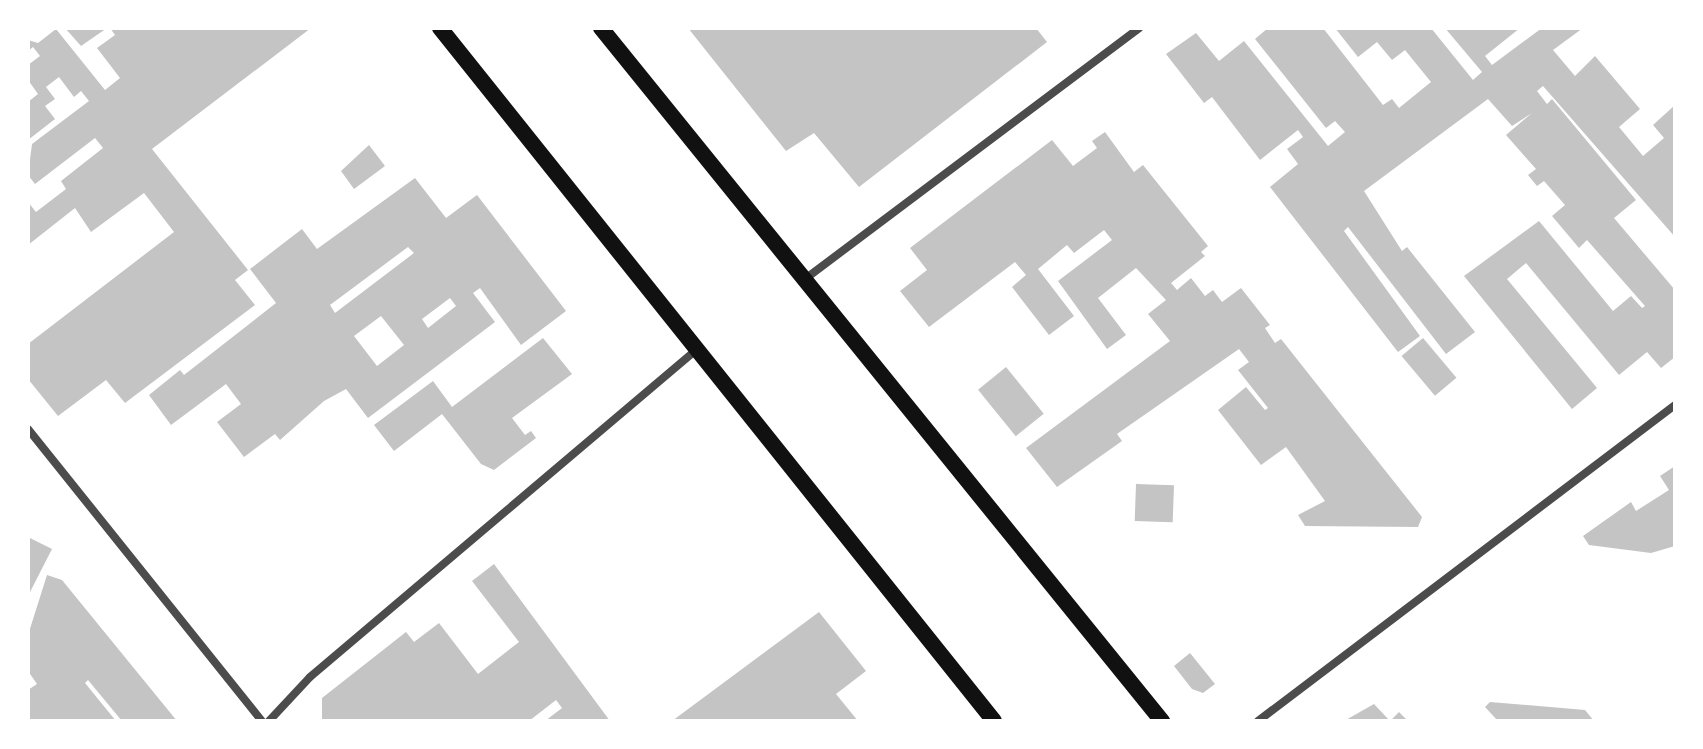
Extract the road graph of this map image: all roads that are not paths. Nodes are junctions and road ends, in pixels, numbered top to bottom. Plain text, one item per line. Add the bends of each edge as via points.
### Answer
1 (440, 28) edge
2 (601, 28) edge
3 (1139, 28) edge
4 (805, 279) junction
5 (695, 351) junction
6 (1675, 405) edge
7 (28, 429) edge
8 (262, 721) edge
9 (269, 721) edge
10 (994, 721) edge
11 (1162, 721) edge
12 (1258, 721) edge

1 - 5 main road
2 - 4 main road
3 - 4 street
4 - 11 main road
5 - 9 street via 310,677
5 - 10 main road
6 - 12 street
7 - 8 street

